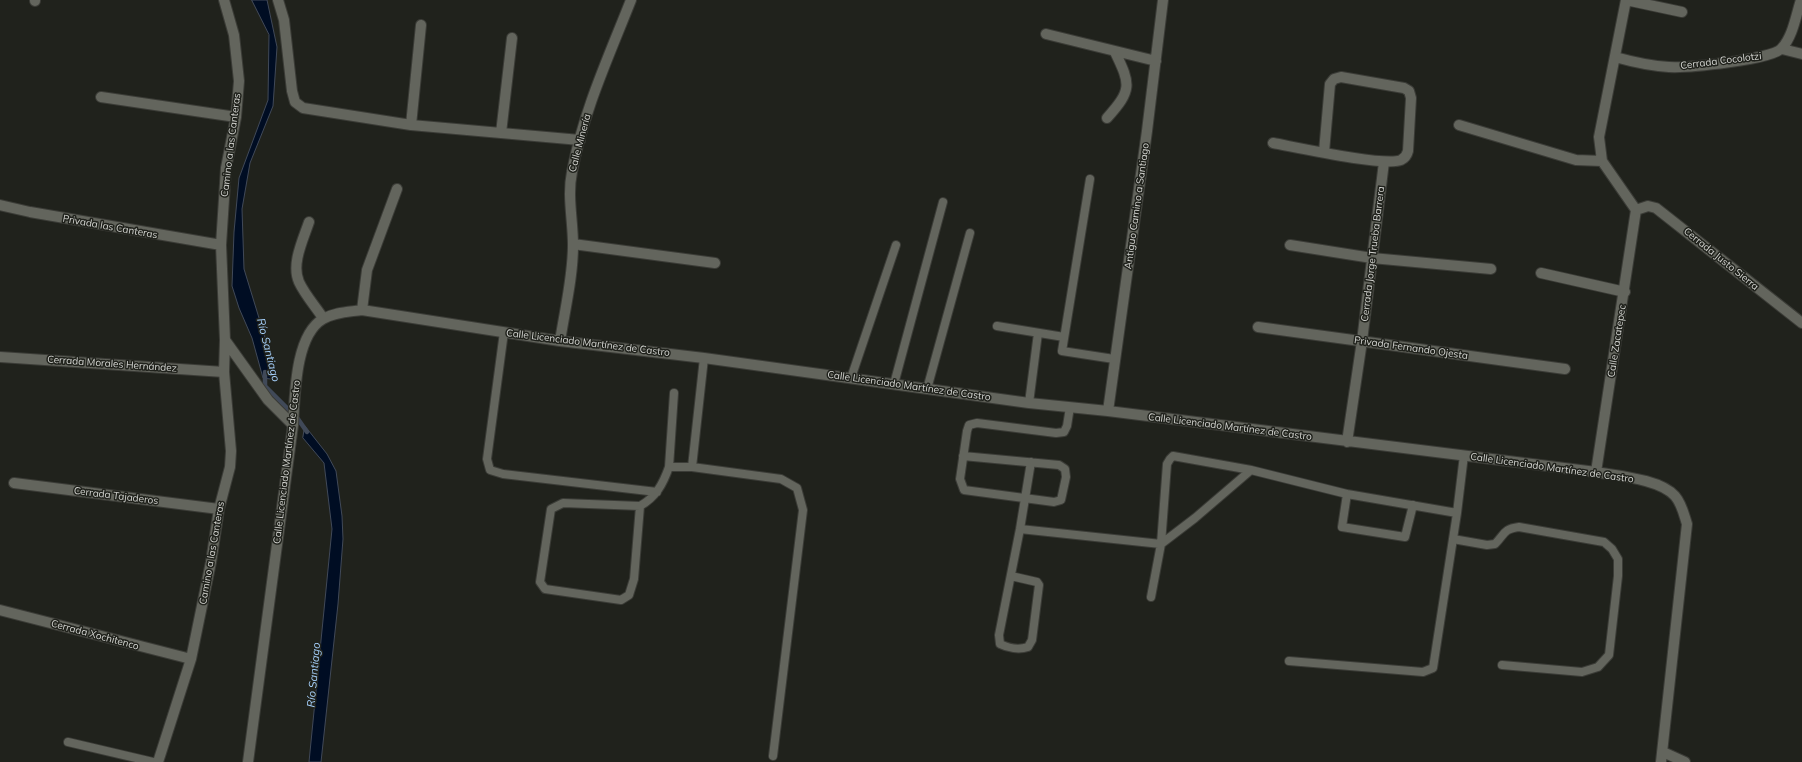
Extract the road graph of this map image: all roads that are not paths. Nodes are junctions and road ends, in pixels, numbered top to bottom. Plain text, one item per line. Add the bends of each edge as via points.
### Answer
1 (224, 0) edge
2 (278, 0) edge
3 (631, 0) edge
4 (1163, 0) edge
5 (1626, 0) edge
6 (1801, 0) edge
7 (1682, 12) dead end
8 (421, 25) dead end
9 (1046, 34) dead end
10 (512, 38) dead end
11 (1782, 49) junction
12 (1115, 52) junction
13 (1802, 54) edge
14 (1615, 57) junction
15 (1156, 61) junction
16 (101, 97) dead end
17 (236, 117) junction
18 (1107, 118) dead end
19 (1459, 124) dead end
20 (411, 125) junction
21 (501, 133) junction
22 (580, 140) junction
23 (1273, 143) dead end
24 (1324, 152) junction
25 (1602, 161) junction
26 (1384, 162) junction
27 (1090, 179) dead end
28 (397, 189) dead end
29 (943, 202) dead end
30 (0, 205) edge
31 (1636, 210) junction
32 (309, 222) dead end
33 (970, 233) dead end
34 (573, 244) junction
35 (896, 244) dead end
36 (220, 245) junction
37 (1290, 245) dead end
38 (1372, 258) junction
39 (715, 263) dead end
40 (1491, 269) dead end
41 (1541, 273) dead end
42 (1625, 292) junction
43 (362, 310) junction
44 (323, 318) junction
45 (1802, 324) edge
46 (997, 326) dead end
47 (1258, 327) dead end
48 (504, 332) junction
49 (1038, 333) junction
50 (1064, 337) junction
51 (225, 340) junction
52 (560, 341) junction
53 (1362, 341) junction
54 (0, 357) edge
55 (704, 358) junction
56 (1114, 359) junction
57 (1565, 369) dead end
58 (224, 372) junction
59 (851, 378) junction
60 (894, 384) junction
61 (927, 389) junction
62 (674, 393) dead end
63 (1029, 403) junction
64 (1070, 407) junction
65 (1108, 411) junction
66 (293, 422) junction
67 (1347, 442) junction
68 (1464, 455) junction
69 (963, 456) junction
70 (1031, 462) junction
71 (670, 467) junction
72 (692, 467) junction
73 (1252, 470) junction
74 (1596, 472) junction
75 (14, 483) dead end
76 (657, 492) junction
77 (1347, 494) junction
78 (1026, 498) junction
79 (1413, 505) junction
80 (640, 506) junction
81 (219, 508) junction
82 (1457, 513) junction
83 (1020, 529) junction
84 (1453, 539) junction
85 (1161, 544) junction
86 (1011, 576) junction
87 (1150, 597) dead end
88 (0, 610) edge
89 (190, 659) junction
90 (1289, 661) dead end
91 (1502, 665) dead end
92 (68, 742) dead end
93 (773, 756) dead end
94 (1662, 757) edge
95 (153, 762) edge
96 (158, 762) edge
97 (248, 762) edge
98 (1685, 762) edge

1 - 17 street, Camino a las Canteras via 234,35 239,81
2 - 20 street via 284,20 295,102 303,108
3 - 22 street, Calle Minería via 596,87
4 - 15 street, Antiguo Camino a Santiago
5 - 7 street
5 - 14 street
6 - 11 street
8 - 20 street
9 - 12 street
10 - 21 street
11 - 13 street
11 - 14 street, Cerrada Cocolotzi via 1772,54 1740,61 1670,67
12 - 15 street
12 - 18 street via 1124,71 1127,87 1122,100
14 - 25 street via 1600,137
15 - 56 street, Antiguo Camino a Santiago
16 - 17 street
17 - 36 street, Camino a las Canteras via 226,168
19 - 25 street via 1576,160
20 - 21 street
21 - 22 street
22 - 34 street, Calle Minería via 571,173 569,204
23 - 24 street
24 - 26 street
24 - 26 street via 1330,84 1334,79 1341,77 1409,91 1411,98 1408,151 1400,160
25 - 31 street
26 - 38 street, Cerrada Jorge Trueba Barrera
27 - 50 lane
28 - 43 street via 367,270
29 - 60 lane
30 - 36 street, Privada las Canteras
31 - 42 street, Calle Zacatepec
31 - 45 street, Cerrada Justo Sierra via 1648,206 1656,208
32 - 44 street via 298,253 296,269 299,282
33 - 61 lane
34 - 39 street
34 - 52 street, Calle Minería
35 - 59 lane
36 - 51 street, Camino a las Canteras
37 - 38 street
38 - 40 street
38 - 53 street, Cerrada Jorge Trueba Barrera
41 - 42 street
42 - 74 street, Calle Zacatepec
43 - 44 street, Calle Licenciado Martínez de Castro
43 - 48 street, Calle Licenciado Martínez de Castro
44 - 66 street, Calle Licenciado Martínez de Castro via 312,328 304,344 298,370
46 - 49 lane
47 - 53 street, Privada Fernando Ojesta
48 - 52 street, Calle Licenciado Martínez de Castro
48 - 76 lane via 487,459 490,470 503,474
49 - 50 lane
49 - 63 lane
50 - 56 lane via 1062,351
51 - 58 street, Camino a las Canteras
51 - 66 street via 268,400
52 - 55 street, Calle Licenciado Martínez de Castro
53 - 57 street, Privada Fernando Ojesta
53 - 67 street, Cerrada Jorge Trueba Barrera
54 - 58 street, Cerrada Morales Hernández
55 - 59 street, Calle Licenciado Martínez de Castro
55 - 72 lane
56 - 65 street, Antiguo Camino a Santiago
58 - 81 street, Camino a las Canteras via 232,451
59 - 60 street, Calle Licenciado Martínez de Castro
60 - 61 street, Calle Licenciado Martínez de Castro
61 - 63 street, Calle Licenciado Martínez de Castro
62 - 71 lane
63 - 64 street, Calle Licenciado Martínez de Castro
64 - 65 street, Calle Licenciado Martínez de Castro
64 - 69 lane via 1064,432 976,423 969,425
65 - 67 street, Calle Licenciado Martínez de Castro
66 - 97 street, Calle Licenciado Martínez de Castro
67 - 68 street, Calle Licenciado Martínez de Castro
68 - 74 street, Calle Licenciado Martínez de Castro
68 - 82 lane
69 - 70 lane
69 - 78 lane via 960,479 964,490
70 - 78 lane
70 - 78 lane via 1059,465 1065,469 1064,489 1061,500 1054,502
71 - 72 lane
71 - 76 lane
72 - 93 lane via 781,479 797,488 803,510
73 - 77 lane
73 - 85 lane
73 - 85 lane via 1173,456 1167,464
74 - 94 street, Calle Licenciado Martínez de Castro via 1663,487 1675,495 1687,524
75 - 81 street, Cerrada Tajaderos
76 - 80 lane
77 - 79 lane
77 - 79 lane via 1342,527 1405,537
78 - 83 lane
79 - 82 lane
80 - 80 lane via 634,579 630,596 621,600 545,589 540,582 551,509 563,503
81 - 89 street, Camino a las Canteras via 211,562
82 - 84 lane
83 - 85 lane
83 - 86 lane
84 - 90 lane via 1433,668 1423,672
84 - 91 lane via 1495,544 1503,532 1519,527 1604,542 1612,549 1618,560 1608,656 1598,667 1582,672
85 - 87 lane
86 - 86 lane via 999,635 1000,644 1022,649 1028,647 1032,640 1039,585 1037,582
88 - 89 street, Cerrada Xochitenco
89 - 96 street, Camino a las Canteras
92 - 95 lane
94 - 98 street

